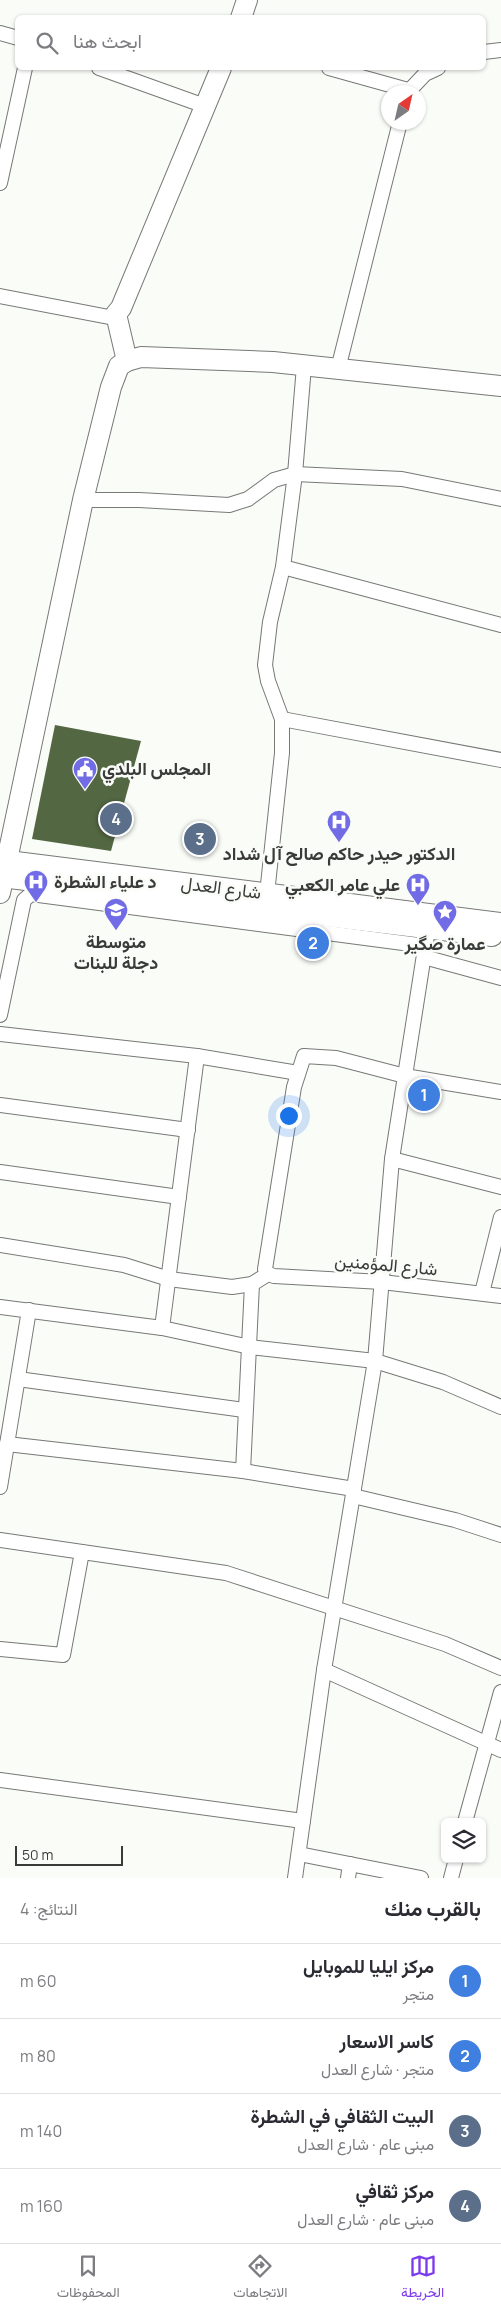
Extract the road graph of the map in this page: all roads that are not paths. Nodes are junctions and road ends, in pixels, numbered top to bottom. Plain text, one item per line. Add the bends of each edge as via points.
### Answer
1 (248, 0) edge
2 (242, 15) edge
3 (0, 33) edge
4 (15, 37) edge
5 (501, 50) edge
6 (486, 52) edge
7 (24, 70) edge
8 (105, 70) edge
9 (220, 70) edge
10 (336, 70) edge
11 (434, 70) edge
12 (387, 85) edge
13 (414, 85) edge
14 (204, 106) junction
15 (398, 130) edge
16 (4, 143) edge
17 (0, 183) edge
18 (0, 296) edge
19 (116, 314) junction
20 (127, 361) junction
21 (304, 366) junction
22 (338, 369) junction
23 (501, 386) edge
24 (295, 474) junction
25 (501, 499) edge
26 (83, 500) junction
27 (284, 567) junction
28 (501, 625) edge
29 (282, 719) junction
30 (501, 760) edge
31 (2, 874) edge
32 (268, 894) junction
33 (501, 923) edge
34 (501, 936) edge
35 (426, 944) junction
36 (501, 978) edge
37 (0, 1015) edge
38 (0, 1034) edge
39 (198, 1056) junction
40 (298, 1073) junction
41 (405, 1076) junction
42 (501, 1092) edge
43 (0, 1105) edge
44 (188, 1130) junction
45 (392, 1159) junction
46 (0, 1172) edge
47 (501, 1187) edge
48 (179, 1197) junction
49 (501, 1217) edge
50 (0, 1245) edge
51 (268, 1274) junction
52 (169, 1279) junction
53 (382, 1282) junction
54 (252, 1284) junction
55 (482, 1293) junction
56 (501, 1296) edge
57 (0, 1307) edge
58 (29, 1310) junction
59 (162, 1328) junction
60 (250, 1347) junction
61 (375, 1360) junction
62 (18, 1379) junction
63 (501, 1407) edge
64 (244, 1410) junction
65 (7, 1444) junction
66 (242, 1471) junction
67 (0, 1487) edge
68 (353, 1493) junction
69 (501, 1535) edge
70 (0, 1540) edge
71 (82, 1552) junction
72 (334, 1608) junction
73 (0, 1649) edge
74 (501, 1668) edge
75 (324, 1670) junction
76 (501, 1692) edge
77 (486, 1743) junction
78 (501, 1750) edge
79 (0, 1780) edge
80 (466, 1818) edge
81 (303, 1821) junction
82 (299, 1854) junction
83 (455, 1863) edge
84 (349, 1871) edge
85 (412, 1877) edge
86 (295, 1878) edge
87 (451, 1878) edge

1 - 2 street
3 - 4 street
5 - 6 street
7 - 16 street
8 - 14 street
9 - 14 street
10 - 12 street
11 - 13 street
14 - 19 street
15 - 22 street
16 - 17 street
18 - 19 street via 109,317
19 - 20 street
20 - 21 street via 141,357
20 - 26 street via 119,366 111,387
21 - 22 street
21 - 24 street
22 - 23 street
24 - 25 street via 402,479
24 - 26 street via 274,480 248,499 229,505
24 - 27 street
26 - 31 street
27 - 28 street
27 - 29 street via 270,622 265,665
29 - 30 street
29 - 32 street via 282,752
31 - 32 street, شارع العدل
31 - 35 street, شارع العدل
32 - 33 street, شارع العدل
34 - 35 street, شارع العدل
35 - 36 street
35 - 37 street via 31,894 24,900
35 - 41 street
38 - 39 street
39 - 40 street
39 - 44 street
40 - 41 street via 304,1056 336,1058
40 - 51 street via 265,1268
41 - 42 street
41 - 45 street
43 - 44 street
44 - 48 street
45 - 47 street
45 - 53 street
46 - 48 street
48 - 52 street
49 - 55 street
50 - 52 street via 124,1265
51 - 53 street, شارع المؤمنين
51 - 54 street
52 - 54 street via 232,1287
52 - 59 street
53 - 55 street, شارع المؤمنين
53 - 61 street
54 - 60 street
55 - 56 street, شارع المؤمنين
57 - 58 street
58 - 59 street
58 - 62 street
59 - 60 street
60 - 61 street
60 - 64 street
61 - 63 street via 443,1382
61 - 68 street
62 - 64 street
62 - 65 street
64 - 66 street
65 - 66 street
65 - 67 street
66 - 68 street
68 - 69 street
68 - 72 street
70 - 71 street
71 - 72 street via 226,1573
71 - 73 street via 63,1655
72 - 74 street via 445,1644
72 - 75 street
75 - 77 street
75 - 81 street
76 - 77 street
77 - 78 street
77 - 80 street
79 - 81 street
81 - 82 street
82 - 84 street
82 - 86 street
83 - 87 street
84 - 85 street

